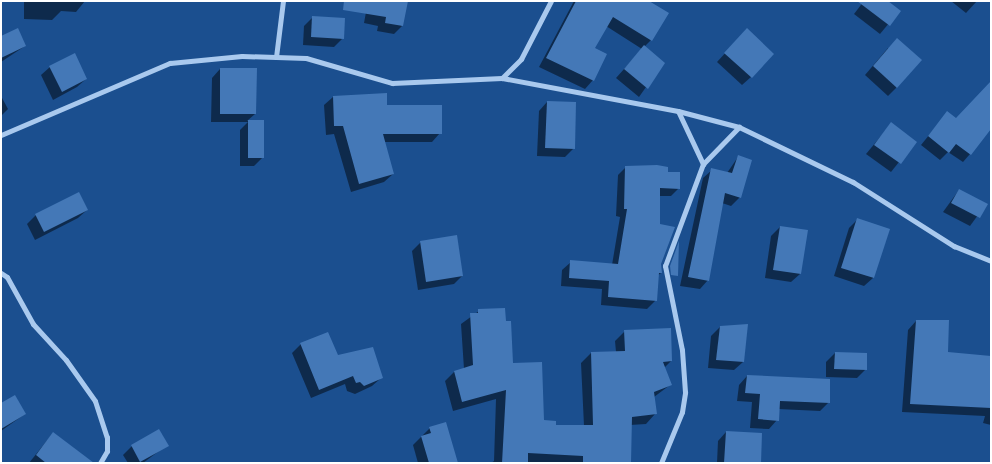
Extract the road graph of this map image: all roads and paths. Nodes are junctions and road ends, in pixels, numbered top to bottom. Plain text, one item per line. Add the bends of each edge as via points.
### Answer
1 (283, 1) edge
2 (551, 1) edge
3 (276, 57) junction
4 (502, 78) junction
5 (678, 111) junction
6 (740, 127) junction
7 (1, 135) edge
8 (703, 164) junction
9 (991, 260) edge
10 (1, 273) edge
11 (100, 463) edge
12 (661, 463) edge

1 - 3 street
2 - 4 street via 521,59
3 - 4 street via 306,58 392,83
3 - 7 street via 242,56 170,62
4 - 5 street
5 - 6 street
5 - 8 street
6 - 8 street
6 - 9 street via 853,182 954,246
8 - 12 street via 665,266 682,350 685,392 682,412
10 - 11 street via 33,324 66,360 96,401 107,437 107,451

